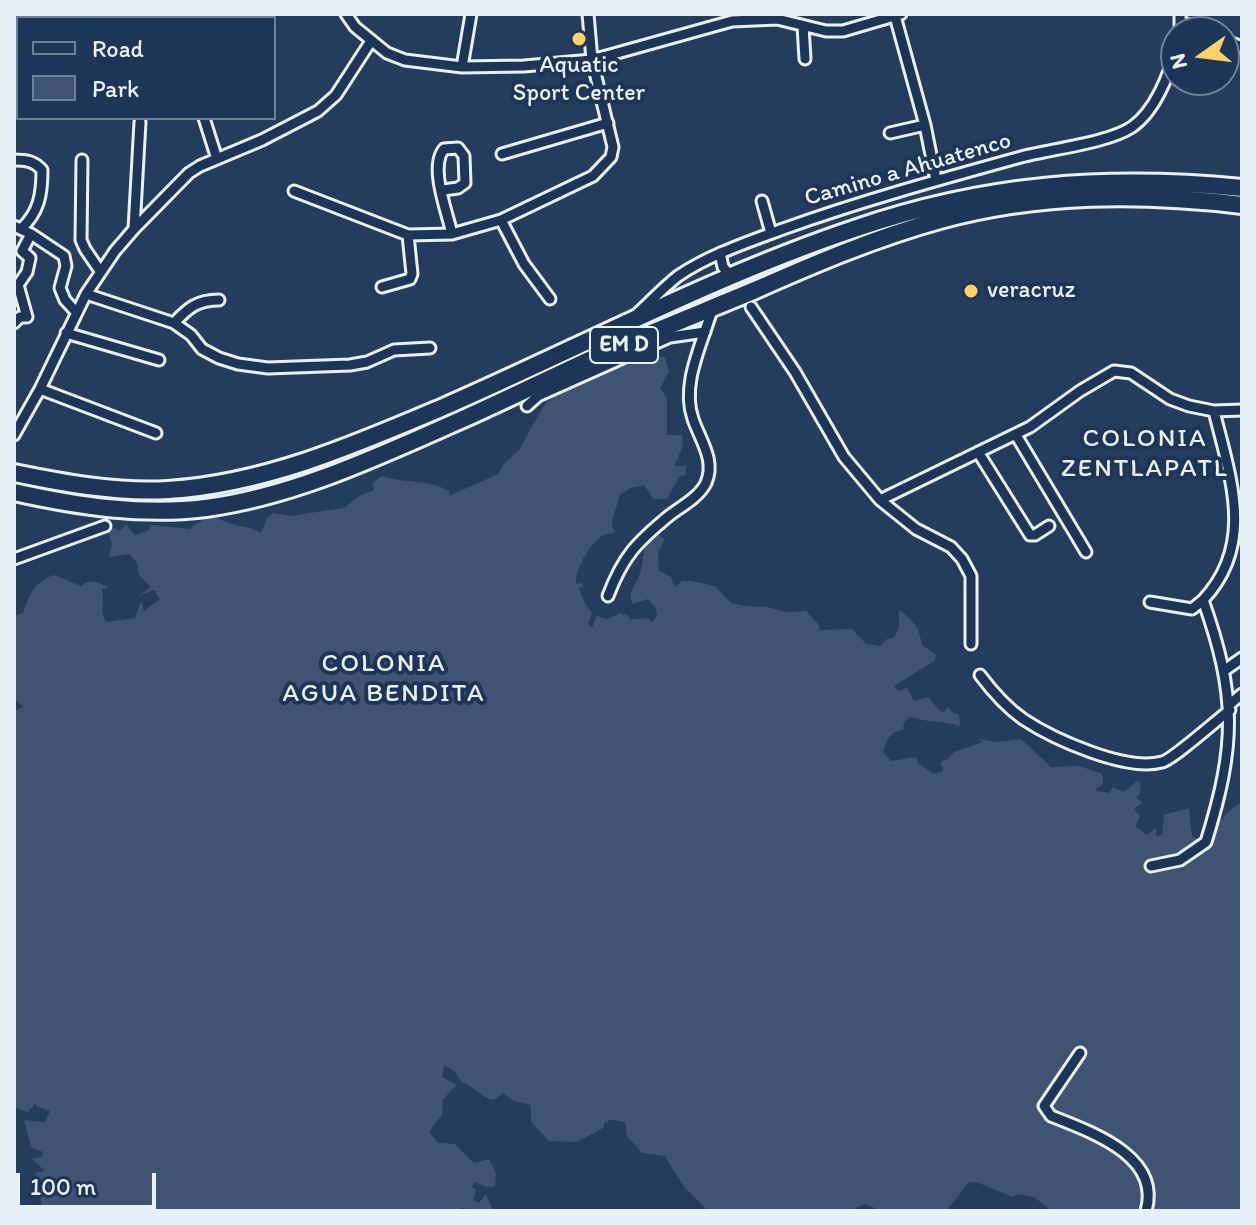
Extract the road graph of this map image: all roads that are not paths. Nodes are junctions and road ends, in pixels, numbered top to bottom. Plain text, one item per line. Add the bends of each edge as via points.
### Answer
1 (346, 14) edge
2 (471, 14) edge
3 (588, 14) edge
4 (898, 15) edge
5 (777, 16) edge
6 (803, 26) junction
7 (371, 41) junction
8 (805, 59) dead end
9 (592, 60) junction
10 (462, 67) junction
11 (1160, 86) edge
12 (205, 120) edge
13 (140, 122) dead end
14 (608, 123) junction
15 (925, 125) junction
16 (890, 133) dead end
17 (502, 154) dead end
18 (217, 159) junction
19 (14, 160) edge
20 (82, 160) dead end
21 (936, 180) junction
22 (1242, 188) edge
23 (443, 190) junction
24 (294, 191) dead end
25 (762, 201) dead end
26 (1242, 205) edge
27 (501, 220) junction
28 (17, 227) edge
29 (134, 229) junction
30 (771, 233) junction
31 (31, 234) junction
32 (452, 234) junction
33 (408, 235) junction
34 (18, 251) edge
35 (720, 253) junction
36 (100, 271) junction
37 (725, 273) dead end
38 (382, 287) dead end
39 (86, 294) junction
40 (550, 299) dead end
41 (219, 300) dead end
42 (751, 307) dead end
43 (76, 312) junction
44 (711, 313) dead end
45 (629, 321) junction
46 (14, 323) edge
47 (174, 323) junction
48 (705, 332) junction
49 (66, 333) junction
50 (430, 348) dead end
51 (159, 360) dead end
52 (40, 389) junction
53 (527, 406) dead end
54 (1242, 410) edge
55 (1214, 411) junction
56 (156, 433) dead end
57 (14, 435) edge
58 (1016, 435) junction
59 (978, 452) junction
60 (14, 473) edge
61 (14, 492) edge
62 (880, 500) junction
63 (105, 526) dead end
64 (1049, 526) dead end
65 (1086, 552) dead end
66 (14, 559) edge
67 (608, 596) dead end
68 (1203, 600) junction
69 (1150, 602) dead end
70 (971, 644) dead end
71 (1242, 658) edge
72 (1225, 670) junction
73 (980, 675) dead end
74 (1242, 694) edge
75 (1230, 707) junction
76 (1242, 729) edge
77 (1229, 738) junction
78 (1151, 866) dead end
79 (1080, 1053) dead end
80 (1146, 1211) edge

1 - 7 street
2 - 10 street
3 - 9 street
4 - 6 street via 843,31
4 - 15 street
5 - 6 street
5 - 9 street via 732,21
6 - 8 street
7 - 10 street via 405,60
7 - 18 street via 336,95 318,111
9 - 10 street
9 - 14 street
11 - 21 street, Camino a Ahuatenco via 1130,128
12 - 18 street
13 - 29 street
14 - 17 street
14 - 27 street via 613,147 605,167
15 - 16 street
15 - 21 street
18 - 29 street via 189,173
19 - 28 street via 35,163 42,170 36,212
20 - 36 street via 81,240
21 - 30 street, Camino a Ahuatenco
22 - 45 highway, EM D via 1099,181 970,196 852,229
23 - 23 street via 437,180 440,152 458,148 464,156 465,183
23 - 32 street
24 - 33 street
25 - 30 street
26 - 61 highway, EM D via 1132,196 1071,198 985,210 901,232 623,345 402,446 264,496 207,508 123,511
27 - 32 street
27 - 40 street
28 - 31 street
29 - 36 street
30 - 35 street, Camino a Ahuatenco
31 - 34 street
31 - 43 street via 66,260 60,288
32 - 33 street
33 - 38 street via 410,279
34 - 46 street via 30,258 18,285 27,317
35 - 37 street
35 - 45 street, Camino a Ahuatenco via 679,276
36 - 39 street
39 - 43 street
39 - 47 street
41 - 47 street via 192,305
42 - 62 street via 844,457
43 - 49 street
44 - 48 street
45 - 60 highway, EM D via 384,432 264,474 165,490
47 - 50 street via 219,358 268,368 350,365 394,350
48 - 53 street via 670,337 538,396
48 - 67 street via 688,388 692,417 707,452 710,471 705,486 638,542 619,567
49 - 51 street
49 - 52 street
52 - 56 street
52 - 57 street
54 - 55 street
55 - 58 street via 1170,399 1120,370 1106,374
55 - 68 street via 1233,498 1235,541 1219,579
58 - 59 street
58 - 65 street
59 - 62 street
59 - 64 street via 1030,535
62 - 70 street via 962,559 971,576
63 - 66 street
68 - 69 street via 1187,609
68 - 72 street
71 - 72 street
72 - 75 street
73 - 75 street via 1022,718 1126,763 1163,762
74 - 75 street
75 - 77 street
76 - 77 street
77 - 78 street via 1227,768 1206,842 1180,860
79 - 80 street via 1044,1106 1051,1116 1110,1143 1142,1170 1149,1186

